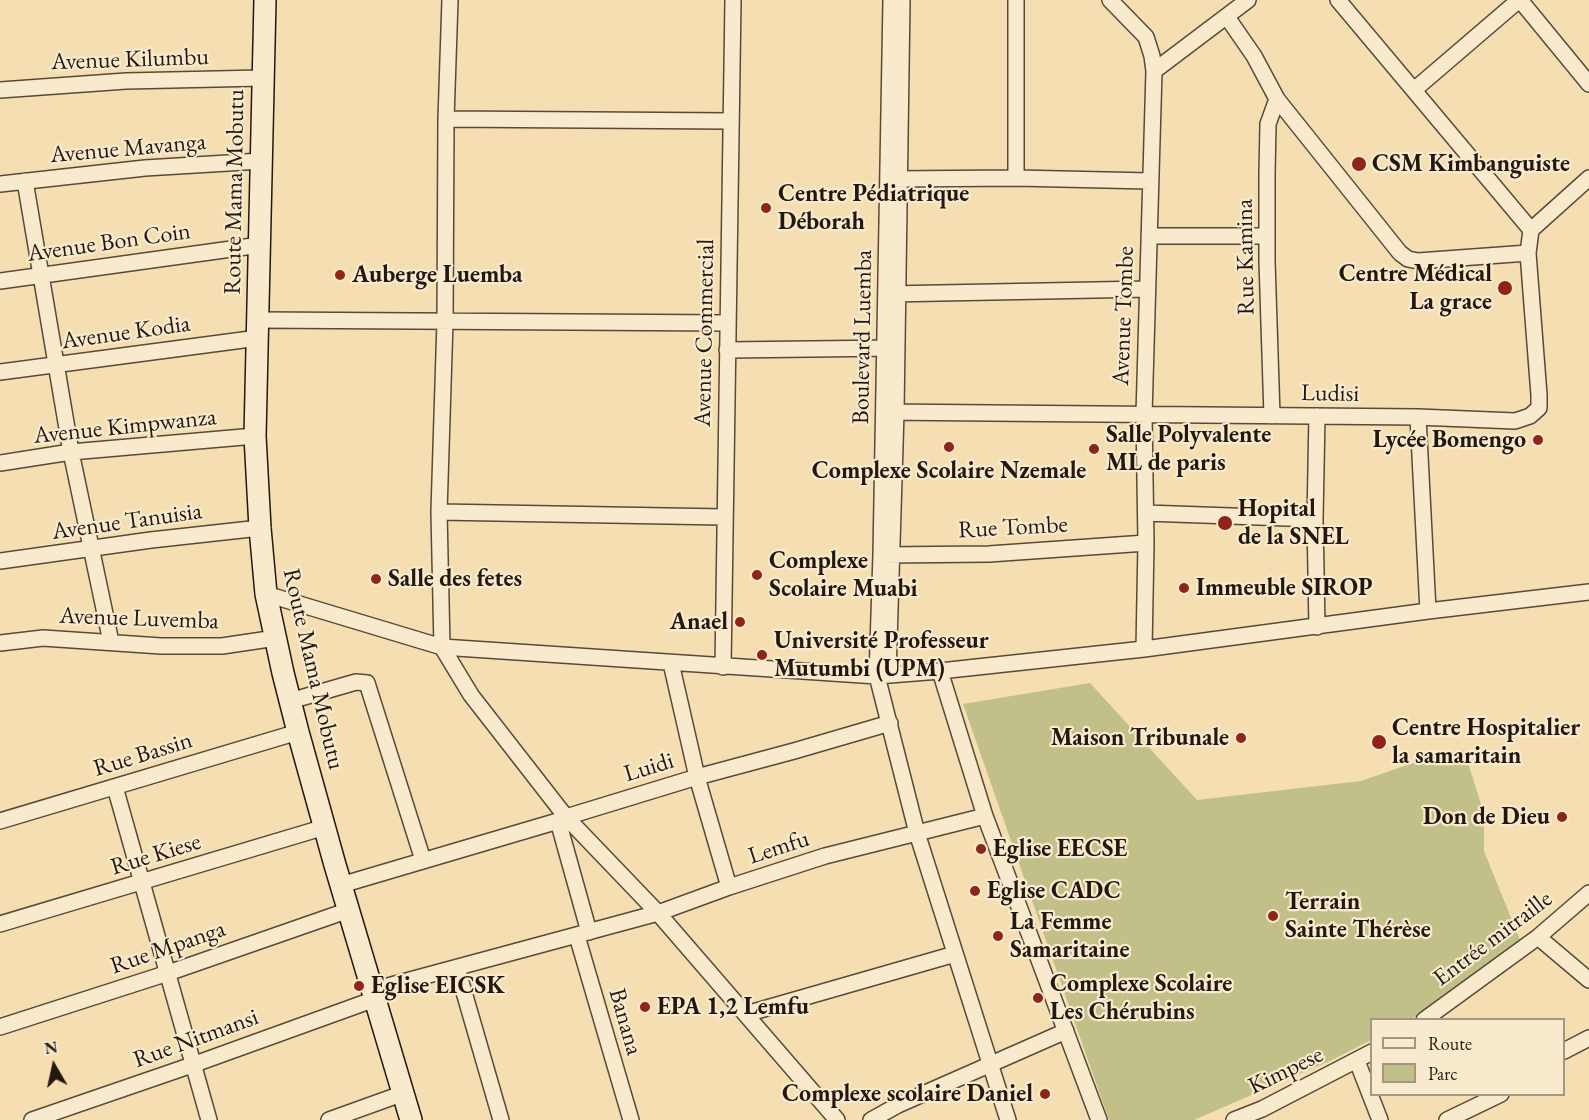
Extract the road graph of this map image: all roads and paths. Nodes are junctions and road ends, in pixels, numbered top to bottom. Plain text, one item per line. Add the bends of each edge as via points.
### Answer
1 (265, 0) edge
2 (450, 0) edge
3 (733, 0) edge
4 (891, 0) edge
5 (902, 0) edge
6 (1016, 0) edge
7 (1110, 0) edge
8 (1248, 0) edge
9 (1338, 0) edge
10 (1520, 0) edge
11 (1227, 17) junction
12 (1154, 71) junction
13 (262, 78) junction
14 (1589, 84) edge
15 (0, 90) edge
16 (1414, 90) junction
17 (1277, 99) junction
18 (446, 119) junction
19 (732, 121) junction
20 (261, 161) junction
21 (1016, 178) junction
22 (1589, 178) edge
23 (894, 179) junction
24 (25, 181) junction
25 (1150, 181) junction
26 (0, 184) edge
27 (1531, 230) junction
28 (1149, 236) junction
29 (1267, 236) junction
30 (260, 245) junction
31 (1528, 253) junction
32 (42, 276) junction
33 (0, 280) edge
34 (1147, 289) junction
35 (893, 294) junction
36 (445, 321) junction
37 (728, 323) junction
38 (258, 329) junction
39 (891, 348) junction
40 (727, 350) junction
41 (57, 365) junction
42 (0, 372) edge
43 (890, 412) junction
44 (1144, 415) junction
45 (1272, 416) junction
46 (1317, 416) junction
47 (1418, 417) junction
48 (255, 436) junction
49 (70, 452) junction
50 (0, 464) edge
51 (439, 512) junction
52 (1146, 513) junction
53 (724, 517) junction
54 (1315, 519) junction
55 (260, 528) junction
56 (1146, 543) junction
57 (93, 549) junction
58 (887, 555) junction
59 (0, 561) edge
60 (1589, 592) edge
61 (266, 594) junction
62 (1428, 611) junction
63 (1317, 627) junction
64 (276, 638) junction
65 (0, 642) edge
66 (111, 642) junction
67 (442, 647) junction
68 (1144, 650) junction
69 (671, 663) junction
70 (723, 667) junction
71 (940, 671) junction
72 (882, 675) junction
73 (290, 701) junction
74 (890, 723) junction
75 (298, 732) junction
76 (698, 777) junction
77 (115, 787) junction
78 (986, 816) junction
79 (562, 819) junction
80 (0, 821) edge
81 (325, 827) junction
82 (917, 833) junction
83 (423, 860) junction
84 (142, 883) junction
85 (341, 885) junction
86 (729, 887) junction
87 (1589, 893) edge
88 (349, 910) junction
89 (658, 913) junction
90 (0, 924) edge
91 (583, 934) junction
92 (1538, 937) junction
93 (955, 954) junction
94 (457, 968) junction
95 (168, 973) junction
96 (1589, 980) edge
97 (374, 994) junction
98 (746, 1014) junction
99 (1427, 1018) edge
100 (0, 1027) edge
101 (1066, 1031) junction
102 (1589, 1038) edge
103 (1565, 1050) edge
104 (1370, 1053) edge
105 (1357, 1061) junction
106 (195, 1064) junction
107 (991, 1064) junction
108 (404, 1093) junction
109 (1370, 1094) edge
110 (1371, 1096) edge
111 (1500, 1096) edge
112 (1264, 1114) edge
113 (1476, 1114) edge
114 (32, 1120) edge
115 (209, 1120) edge
116 (329, 1120) edge
117 (411, 1120) edge
118 (501, 1120) edge
119 (631, 1120) edge
120 (837, 1120) edge
121 (871, 1120) edge
122 (1008, 1120) edge
123 (1099, 1120) edge
124 (1234, 1120) edge
125 (1380, 1120) edge
126 (1447, 1120) edge

1 - 13 street, Route Mama Mobutu
2 - 18 street
3 - 19 street, Avenue Commercial
4 - 23 street, Boulevard Luemba
5 - 23 street, Boulevard Luemba
6 - 21 street
7 - 12 street, Avenue Tombe via 1146,37
8 - 11 street
9 - 16 street
10 - 14 street
10 - 16 street
11 - 12 street
11 - 17 street
12 - 25 street, Avenue Tombe
13 - 15 street, Avenue Kilumbu via 126,81
13 - 20 street, Route Mama Mobutu
16 - 27 street
17 - 29 street, Rue Kamina via 1268,124
17 - 31 street via 1408,259
18 - 19 street
18 - 36 street
19 - 37 street, Avenue Commercial
20 - 24 street, Avenue Mavanga
20 - 30 street, Route Mama Mobutu
21 - 23 street
21 - 25 street
22 - 27 street
23 - 35 street, Boulevard Luemba
24 - 26 street, Avenue Mavanga
24 - 32 street
25 - 28 street, Avenue Tombe
27 - 31 street
28 - 29 street
28 - 34 street, Avenue Tombe
29 - 45 street, Rue Kamina
30 - 32 street, Avenue Bon Coin
30 - 38 street, Route Mama Mobutu
31 - 47 street, Ludisi via 1539,408 1515,421
32 - 33 street, Avenue Bon Coin
32 - 41 street
34 - 35 street
34 - 44 street, Avenue Tombe
35 - 39 street, Boulevard Luemba
36 - 37 street, Avenue Kodia
36 - 38 street, Avenue Kodia
36 - 51 street
37 - 40 street, Avenue Commercial
38 - 41 street, Avenue Kodia
38 - 48 street, Route Mama Mobutu
39 - 40 street
39 - 43 street, Boulevard Luemba
40 - 53 street, Avenue Commercial
41 - 42 street, Avenue Kodia
41 - 49 street
43 - 44 street
43 - 58 street, Boulevard Luemba
44 - 45 street, Ludisi
44 - 52 street, Avenue Tombe
45 - 46 street, Ludisi
46 - 47 street, Ludisi
46 - 54 street
47 - 62 street
48 - 49 street, Avenue Kimpwanza
48 - 55 street, Route Mama Mobutu
49 - 50 street, Avenue Kimpwanza
49 - 57 street
51 - 53 street
51 - 67 street
52 - 54 street
52 - 56 street, Avenue Tombe
53 - 70 street, Avenue Commercial
54 - 63 street
55 - 57 street, Avenue Tanuisia
55 - 61 street, Route Mama Mobutu
56 - 58 street, Rue Tombe via 989,554
56 - 68 street, Avenue Tombe
57 - 59 street, Avenue Tanuisia
57 - 66 street
58 - 72 street, Boulevard Luemba
60 - 62 street
61 - 64 street, Route Mama Mobutu
61 - 67 street
62 - 63 street
63 - 68 street
64 - 66 street, Avenue Luvemba via 222,646
64 - 73 street, Route Mama Mobutu
65 - 66 street, Avenue Luvemba via 43,638
67 - 69 street
67 - 79 street via 471,695
68 - 71 street
69 - 70 street
69 - 76 street
70 - 72 street
71 - 72 street
71 - 78 street
72 - 74 street, Boulevard Luemba
73 - 75 street, Route Mama Mobutu
73 - 83 street via 356,682 367,683
74 - 76 street, Luidi
74 - 82 street, Boulevard Luemba
75 - 77 street, Rue Bassin
75 - 81 street, Route Mama Mobutu
76 - 79 street, Luidi
76 - 86 street
77 - 80 street, Rue Bassin
77 - 84 street
78 - 82 street, Lemfu
78 - 101 street
79 - 83 street, Luidi
79 - 89 street
79 - 91 street, Banana
81 - 84 street, Rue Kiese
81 - 85 street, Route Mama Mobutu
82 - 86 street, Lemfu via 825,856
82 - 93 street, Boulevard Luemba
83 - 85 street, Luidi
84 - 90 street, Rue Kiese
84 - 95 street
85 - 88 street, Route Mama Mobutu
86 - 89 street, Lemfu
87 - 92 street, Entrée mitraille
88 - 95 street, Rue Mpanga
88 - 97 street, Route Mama Mobutu
89 - 91 street, Lemfu
89 - 98 street
91 - 94 street
91 - 119 street, Banana
92 - 96 street
92 - 99 street, Entrée mitraille
93 - 98 street
93 - 107 street, Boulevard Luemba
94 - 97 street
94 - 118 street
95 - 100 street, Rue Mpanga
95 - 106 street
97 - 106 street, Rue Nitmansi
97 - 108 street, Route Mama Mobutu
98 - 120 street
101 - 107 street
101 - 123 street
102 - 103 street
104 - 105 street
105 - 109 street
105 - 112 street, Kimpese
106 - 114 street, Rue Nitmansi
106 - 115 street
107 - 121 street via 898,1104
107 - 122 street, Boulevard Luemba
108 - 116 street
108 - 117 street, Route Mama Mobutu
110 - 125 street
111 - 113 street
112 - 124 street, Kimpese
113 - 126 street

